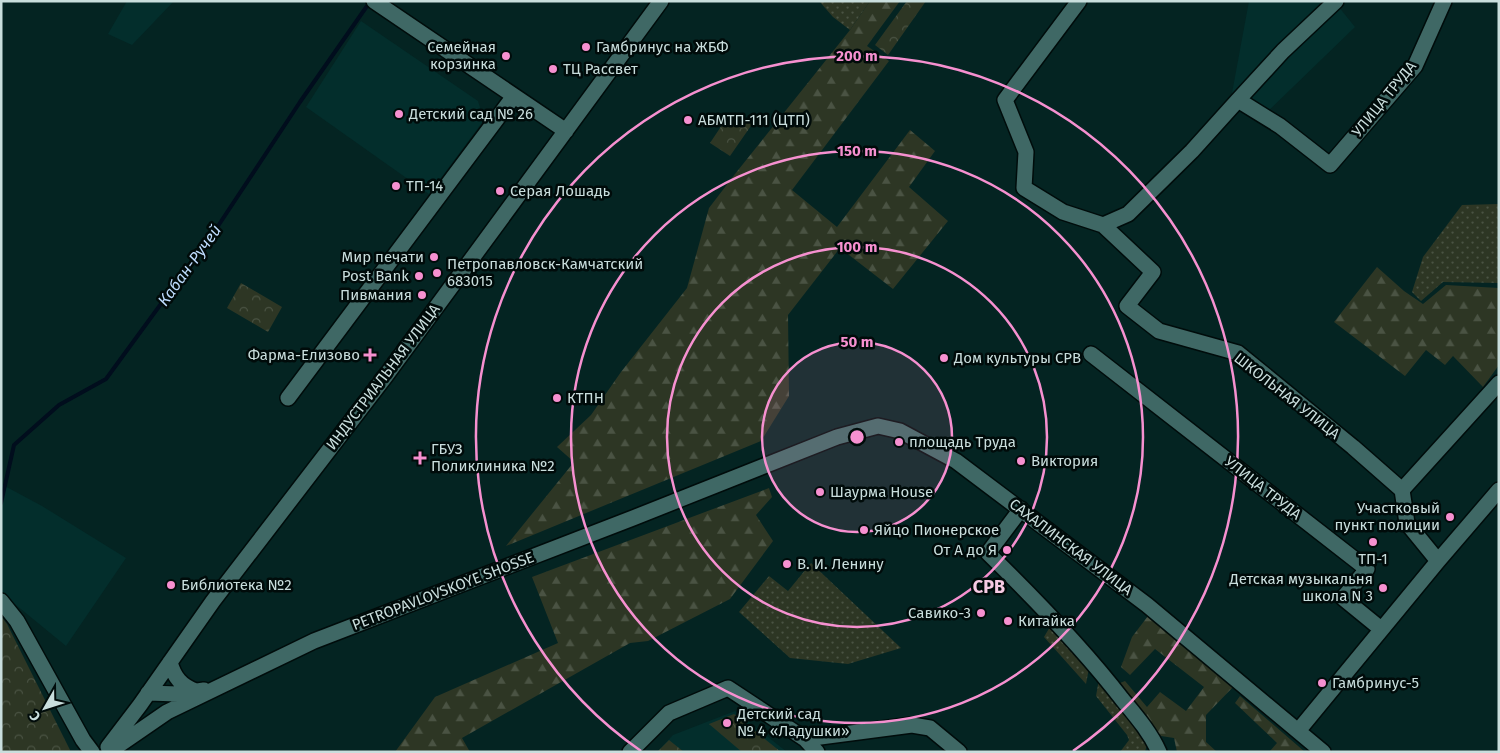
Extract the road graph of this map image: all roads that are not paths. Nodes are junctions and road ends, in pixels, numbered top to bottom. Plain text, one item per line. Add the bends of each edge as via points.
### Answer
1 (374, 1) edge
2 (660, 1) edge
3 (1078, 1) edge
4 (1336, 1) edge
5 (1444, 1) edge
6 (514, 96) junction
7 (1238, 100) junction
8 (566, 131) junction
9 (1103, 225) junction
10 (1091, 354) dead end
11 (1499, 383) edge
12 (288, 398) dead end
13 (788, 456) joint
14 (1402, 490) junction
15 (1499, 490) edge
16 (1021, 509) junction
17 (1438, 561) junction
18 (1, 601) edge
19 (1381, 629) junction
20 (170, 662) junction
21 (218, 688) junction
22 (196, 691) junction
23 (144, 699) junction
24 (167, 712) junction
25 (1298, 731) junction
26 (805, 739) junction
27 (92, 752) edge
28 (104, 752) edge
29 (109, 752) edge
30 (630, 752) edge
31 (817, 752) edge
32 (959, 752) edge
33 (1159, 752) edge
34 (1323, 752) edge

1 - 6 street
2 - 8 street, ИНДУСТРИАЛЬНАЯ УЛИЦА
3 - 9 street, ШКОЛЬНАЯ УЛИЦА via 1005,100 1026,152 1024,188 1063,212
4 - 7 street via 1282,51
5 - 7 street, УЛИЦА ТРУДА via 1415,66 1330,165 1280,126
6 - 8 street
6 - 12 street
7 - 9 street via 1192,152 1128,214
8 - 20 street, ИНДУСТРИАЛЬНАЯ УЛИЦА via 385,378 232,574
9 - 14 street, ШКОЛЬНАЯ УЛИЦА via 1153,272 1127,306 1159,331 1238,353
10 - 19 street, УЛИЦА ТРУДА via 1367,569 1343,598
11 - 14 street
13 - 16 street, САХАЛИНСКАЯ УЛИЦА via 837,436 878,426 900,431 956,461
13 - 21 street, PETROPAVLOVSKOYE SHOSSE via 314,641
14 - 17 street via 1407,523
15 - 17 street
16 - 25 street, САХАЛИНСКАЯ УЛИЦА via 1147,605
16 - 33 street via 988,553 1113,687 1152,736
17 - 19 street
18 - 27 street
19 - 25 street
20 - 22 street via 179,681
20 - 23 street, ИНДУСТРИАЛЬНАЯ УЛИЦА
21 - 22 street
21 - 24 street, PETROPAVLOVSKOYE SHOSSE
22 - 23 street
23 - 24 street via 149,711
23 - 28 street, ИНДУСТРИАЛЬНАЯ УЛИЦА
24 - 29 street, PETROPAVLOVSKOYE SHOSSE
25 - 34 street, САХАЛИНСКАЯ УЛИЦА
26 - 30 street via 728,688 669,713
26 - 31 street
26 - 32 street via 912,725 930,728

